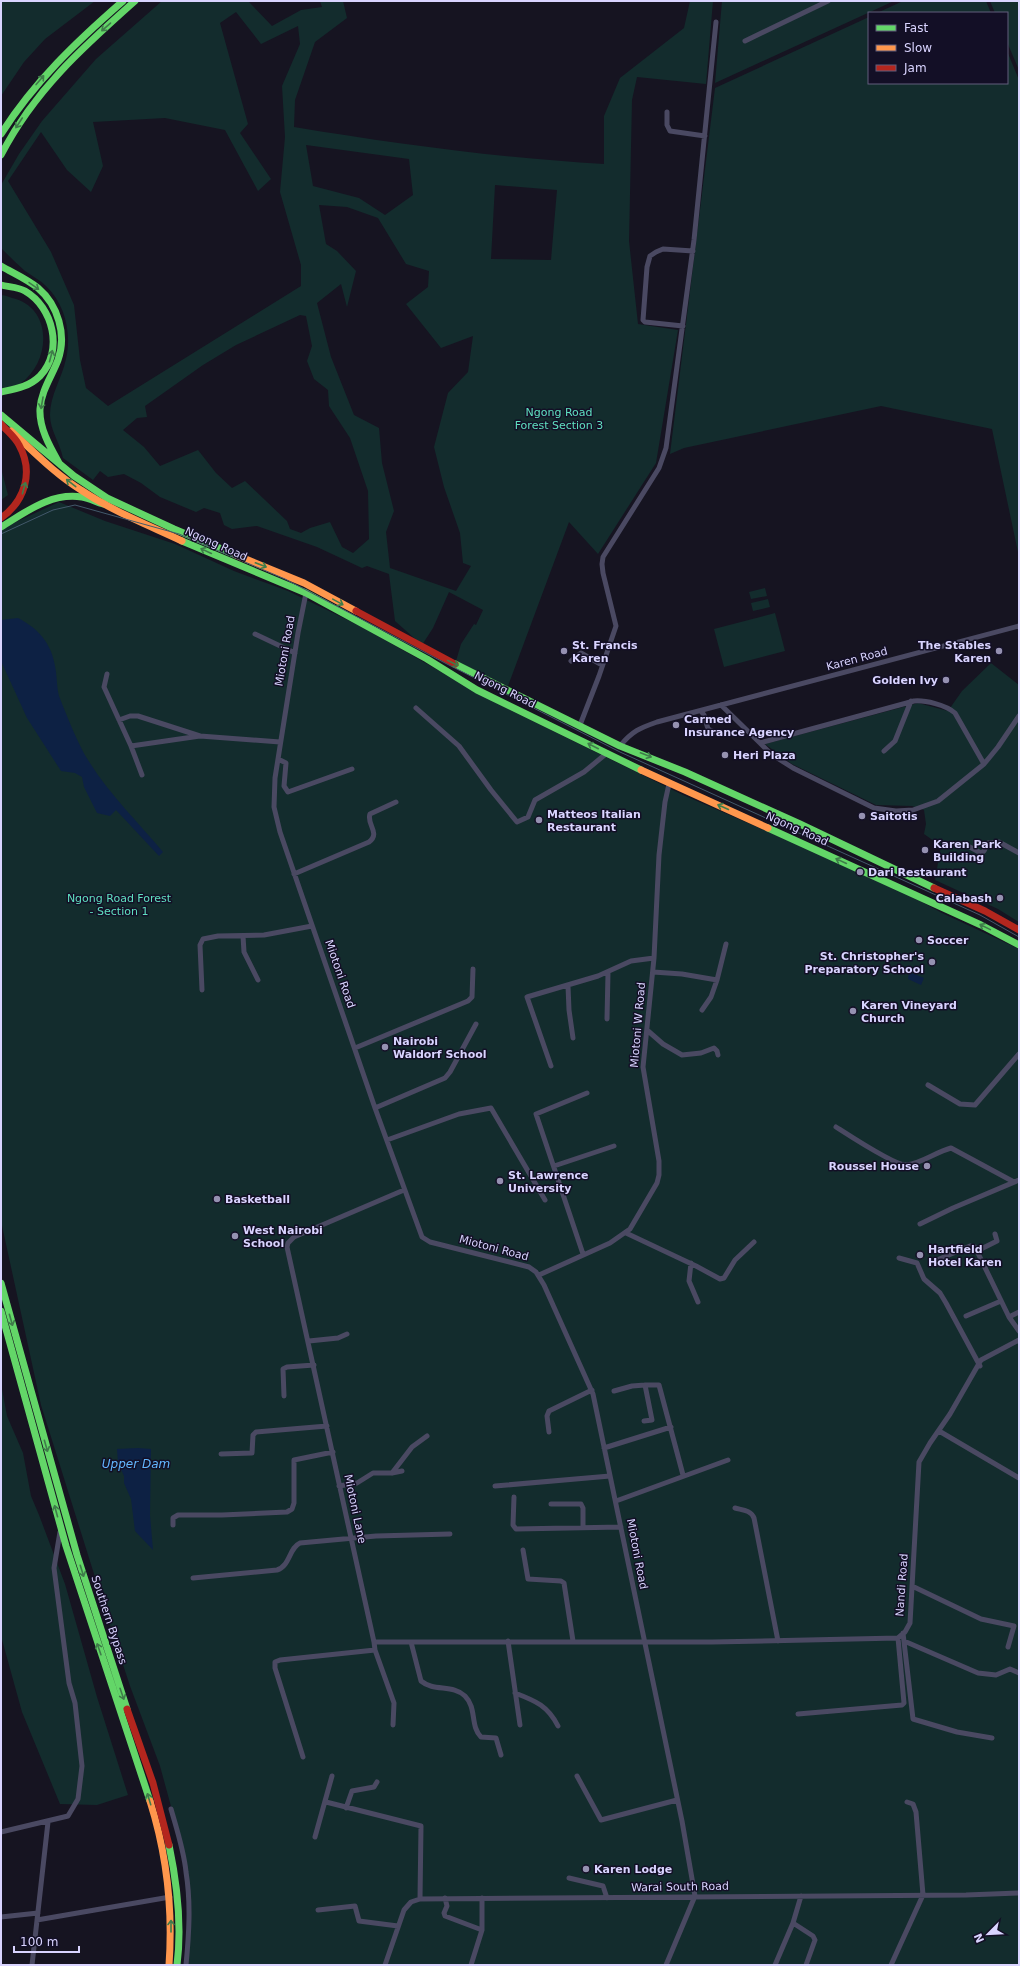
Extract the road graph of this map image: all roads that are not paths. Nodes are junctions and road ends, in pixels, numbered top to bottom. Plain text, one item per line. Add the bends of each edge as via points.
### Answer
1 (123, 1) edge
2 (135, 1) edge
3 (828, 1) edge
4 (716, 22) dead end
5 (745, 41) dead end
6 (668, 112) dead end
7 (1, 134) edge
8 (705, 136) junction
9 (1, 155) edge
10 (692, 251) junction
11 (1, 266) edge
12 (1, 284) edge
13 (683, 326) junction
14 (1, 392) edge
15 (1, 415) edge
16 (1, 424) edge
17 (59, 463) junction
18 (103, 504) junction
19 (1, 518) edge
20 (1, 527) edge
21 (306, 593) junction
22 (1019, 626) edge
23 (256, 634) dead end
24 (295, 653) junction
25 (571, 661) dead end
26 (602, 665) junction
27 (107, 674) dead end
28 (511, 692) junction
29 (911, 701) junction
30 (508, 704) junction
31 (721, 705) junction
32 (416, 708) dead end
33 (700, 711) junction
34 (1019, 716) edge
35 (119, 720) junction
36 (580, 725) junction
37 (721, 732) dead end
38 (200, 736) junction
39 (280, 742) junction
40 (760, 743) junction
41 (131, 746) junction
42 (620, 746) junction
43 (884, 751) dead end
44 (607, 753) junction
45 (278, 759) junction
46 (984, 764) junction
47 (352, 768) dead end
48 (142, 775) dead end
49 (669, 784) junction
50 (396, 802) dead end
51 (964, 844) dead end
52 (1019, 852) edge
53 (294, 874) junction
54 (940, 891) junction
55 (971, 905) junction
56 (937, 906) junction
57 (967, 919) junction
58 (312, 926) junction
59 (1019, 930) edge
60 (243, 936) junction
61 (726, 944) dead end
62 (1019, 945) edge
63 (654, 958) junction
64 (473, 969) dead end
65 (608, 972) junction
66 (653, 972) junction
67 (258, 980) dead end
68 (717, 980) junction
69 (568, 986) junction
70 (202, 990) dead end
71 (702, 1010) dead end
72 (607, 1018) dead end
73 (476, 1024) dead end
74 (647, 1030) junction
75 (573, 1038) dead end
76 (355, 1048) junction
77 (1019, 1054) edge
78 (718, 1055) dead end
79 (551, 1066) dead end
80 (928, 1085) dead end
81 (587, 1093) dead end
82 (375, 1108) junction
83 (836, 1127) dead end
84 (387, 1140) junction
85 (614, 1146) dead end
86 (554, 1166) junction
87 (1016, 1181) edge
88 (404, 1190) junction
89 (545, 1200) dead end
90 (920, 1224) dead end
91 (626, 1233) junction
92 (995, 1234) dead end
93 (754, 1242) dead end
94 (977, 1251) junction
95 (583, 1254) junction
96 (899, 1258) dead end
97 (938, 1260) dead end
98 (691, 1264) junction
99 (539, 1275) junction
100 (1, 1283) edge
101 (1001, 1301) junction
102 (698, 1302) dead end
103 (1, 1311) edge
104 (1019, 1312) edge
105 (966, 1316) dead end
106 (1009, 1317) junction
107 (1019, 1331) edge
108 (348, 1334) dead end
109 (1019, 1340) edge
110 (309, 1341) junction
111 (314, 1365) junction
112 (980, 1366) junction
113 (644, 1385) junction
114 (592, 1390) junction
115 (614, 1391) dead end
116 (284, 1396) dead end
117 (644, 1421) dead end
118 (327, 1426) junction
119 (671, 1427) junction
120 (939, 1431) junction
121 (549, 1432) dead end
122 (427, 1436) dead end
123 (604, 1448) junction
124 (333, 1452) junction
125 (221, 1454) dead end
126 (728, 1460) dead end
127 (402, 1471) dead end
128 (392, 1474) junction
129 (683, 1475) junction
130 (610, 1476) junction
131 (1019, 1478) edge
132 (339, 1486) junction
133 (495, 1486) dead end
134 (514, 1497) dead end
135 (616, 1500) junction
136 (551, 1504) dead end
137 (735, 1508) dead end
138 (173, 1525) dead end
139 (583, 1527) junction
140 (621, 1527) junction
141 (61, 1528) junction
142 (450, 1534) dead end
143 (351, 1538) junction
144 (523, 1550) dead end
145 (193, 1578) dead end
146 (912, 1586) junction
147 (903, 1633) junction
148 (898, 1638) junction
149 (508, 1641) junction
150 (573, 1641) junction
151 (778, 1641) junction
152 (904, 1641) junction
153 (374, 1642) junction
154 (411, 1642) junction
155 (644, 1642) junction
156 (1008, 1647) dead end
157 (375, 1650) junction
158 (1019, 1673) edge
159 (516, 1693) junction
160 (798, 1714) dead end
161 (393, 1725) dead end
162 (520, 1726) dead end
163 (558, 1726) dead end
164 (992, 1738) dead end
165 (501, 1755) dead end
166 (303, 1757) dead end
167 (332, 1776) dead end
168 (577, 1776) dead end
169 (377, 1782) dead end
170 (677, 1800) junction
171 (326, 1802) junction
172 (907, 1802) dead end
173 (346, 1808) junction
174 (171, 1809) dead end
175 (48, 1822) junction
176 (1, 1832) edge
177 (315, 1838) dead end
178 (569, 1878) dead end
179 (1019, 1893) edge
180 (923, 1895) junction
181 (695, 1896) junction
182 (801, 1896) junction
183 (170, 1897) junction
184 (445, 1898) junction
185 (482, 1898) junction
186 (607, 1898) junction
187 (420, 1899) junction
188 (318, 1910) dead end
189 (38, 1913) junction
190 (1, 1916) edge
191 (37, 1920) junction
192 (793, 1923) junction
193 (398, 1926) junction
194 (482, 1930) junction
195 (32, 1965) edge
196 (169, 1965) edge
197 (177, 1965) edge
198 (186, 1965) edge
199 (385, 1965) edge
200 (471, 1965) edge
201 (666, 1965) edge
202 (775, 1965) edge
203 (806, 1965) edge
204 (891, 1965) edge

7 -> 1 main road via 19,106 55,63
2 -> 9 main road via 81,49 50,81 16,128
3 - 5 street
4 - 8 street
6 - 8 street via 667,125 670,131
8 - 10 street
10 - 13 street
10 - 13 street via 660,250 650,256 647,267 643,320
11 -> 17 main road via 38,287 58,316 60,354 40,408 44,432
14 -> 12 main road via 21,389 32,384 47,368 51,359 54,330 44,306 35,297 20,288
13 - 26 street via 663,460 605,554 602,564 616,626
15 - 17 main road, Ngong Road
18 -> 16 main road, Ngong Road via 55,471 18,436
19 -> 16 main road via 20,500 26,478 26,465 19,445
17 -> 28 main road, Ngong Road via 85,484 113,501 304,583 432,653
18 - 20 main road via 83,497 60,497 40,504
21 -> 18 main road, Ngong Road via 209,553
21 - 24 street, Miotoni Road
21 - 30 main road, Ngong Road via 477,690
22 - 31 street, Karen Road
23 - 24 street
24 - 39 street, Miotoni Road
25 - 26 street via 581,653
26 - 36 street
27 - 35 street via 104,688
28 - 30 main road via 506,697
28 - 36 main road, Ngong Road
29 - 40 street
29 - 43 street via 895,741
29 - 46 street via 924,701 952,711
44 -> 30 main road, Ngong Road
31 - 33 street, Karen Road
31 - 40 street
32 - 44 street via 459,746 517,822 528,817 535,800 584,772
33 - 37 street via 710,730
33 - 42 street, Karen Road via 638,729
34 - 46 street
35 - 38 street via 138,716
35 - 41 street
36 - 42 main road, Ngong Road
38 - 39 street
38 - 41 street
39 - 45 street, Miotoni Road
40 - 46 street via 793,768 880,810 912,810 931,804
41 - 48 street
42 -> 54 main road, Ngong Road via 685,772
44 - 49 main road, Ngong Road
45 - 47 street via 286,763 284,786 288,792
45 - 53 street, Miotoni Road via 274,807
56 -> 49 main road, Ngong Road via 789,836
49 - 63 street, Miotoni W Road via 659,855
50 - 53 street via 370,814 375,834 373,840
51 - 52 street via 981,853 988,843 999,842
53 - 58 street, Miotoni Road
54 - 55 main road, Ngong Road
54 - 56 main road via 944,900
55 - 57 main road via 962,908 962,916
55 - 59 main road, Ngong Road
56 - 57 main road, Ngong Road
62 -> 57 main road, Ngong Road
58 - 60 street via 269,935
58 - 76 street, Miotoni Road
60 - 67 street via 244,952
60 - 70 street via 213,937 201,941
61 - 68 street
63 - 65 street via 631,961
63 - 66 street, Miotoni W Road
64 - 76 street via 471,999
65 - 69 street
65 - 72 street
66 - 68 street
66 - 74 street, Miotoni W Road
68 - 71 street via 711,997
69 - 75 street
69 - 79 street via 527,997
73 - 82 street via 445,1078
74 - 78 street via 677,1054 695,1055 714,1048
74 - 91 street, Miotoni W Road via 643,1073 659,1175 642,1210
76 - 82 street, Miotoni Road
77 - 80 street via 975,1104 960,1104
81 - 86 street via 536,1114
82 - 84 street, Miotoni Road
83 - 87 street via 904,1165 950,1148
84 - 88 street, Miotoni Road
84 - 89 street via 459,1114 491,1108
85 - 86 street
86 - 95 street
87 - 90 street
88 - 99 street, Miotoni Road via 421,1234 426,1240 520,1264 532,1268
88 - 110 street, Miotoni Lane via 294,1237 288,1243
91 - 95 street, Miotoni W Road
91 - 98 street
92 - 94 street via 996,1242
93 - 98 street via 735,1260 722,1279
94 - 97 street via 970,1246
94 - 101 street
95 - 99 street, Miotoni W Road
96 - 112 street via 917,1263 924,1279 940,1293
98 - 102 street via 689,1281
99 - 114 street, Miotoni Road
100 -> 197 main road, Southern Bypass via 105,1646 166,1824 174,1869 178,1915
101 - 105 street
101 - 106 street
141 -> 103 main road, Southern Bypass
104 - 106 street
106 - 107 street
108 - 110 street via 338,1338
109 - 112 street, Nandi Road via 981,1360
110 - 111 street, Miotoni Lane
111 - 116 street via 283,1369
111 - 118 street, Miotoni Lane
112 - 120 street, Nandi Road
113 - 115 street
113 - 117 street via 652,1420
113 - 119 street via 659,1385
114 - 121 street via 549,1411
114 - 123 street, Miotoni Road
118 - 124 street, Miotoni Lane
118 - 125 street via 256,1432 253,1435 252,1453
119 - 123 street
119 - 129 street
120 - 131 street
120 - 146 street, Nandi Road via 919,1462
122 - 128 street via 412,1447
123 - 130 street, Miotoni Road
124 - 132 street, Miotoni Lane
124 - 138 street via 294,1460 294,1503 292,1509 287,1512 178,1515 173,1518
126 - 129 street
127 - 128 street
128 - 132 street via 373,1473 357,1483
129 - 135 street
130 - 133 street
130 - 135 street, Miotoni Road
132 - 143 street, Miotoni Lane
134 - 139 street via 513,1525 516,1529
135 - 140 street, Miotoni Road
136 - 139 street via 581,1504
137 - 151 street via 752,1513 754,1518
139 - 140 street
140 - 155 street, Miotoni Road
141 - 175 street via 54,1568 69,1683 75,1703 82,1771 78,1799 72,1812 68,1816
183 -> 141 main road, Southern Bypass via 158,1827
142 - 143 street
143 - 145 street via 299,1543 284,1565 277,1570
143 - 153 street, Miotoni Lane
144 - 150 street via 529,1579 564,1582
146 - 147 street, Nandi Road via 910,1623
146 - 156 street via 981,1619 1014,1626
147 - 148 street, Nandi Road
147 - 152 street
148 - 151 street
148 - 160 street via 904,1703 902,1706
149 - 150 street
149 - 154 street
149 - 159 street
150 - 155 street
151 - 155 street
152 - 158 street via 978,1673 996,1675 1010,1669
152 - 164 street via 913,1719 957,1732
153 - 154 street
153 - 157 street, Miotoni Lane
154 - 165 street via 421,1681 433,1688 454,1690 465,1696 472,1708 476,1730 481,1737 496,1738
155 - 170 street, Miotoni Road
157 - 161 street, Miotoni Lane via 394,1703
157 - 166 street via 275,1662
159 - 162 street
159 - 163 street via 544,1707 551,1713
167 - 171 street
168 - 170 street via 601,1820
169 - 173 street via 374,1787 352,1791
170 - 181 street, Miotoni Road
171 - 173 street
171 - 177 street
172 - 180 street via 913,1804 916,1812
173 - 187 street via 421,1826
174 - 198 street via 182,1848 188,1885
175 - 176 street
175 - 189 street
178 - 186 street via 604,1886
179 - 180 street, Warai South Road
180 - 182 street, Warai South Road
180 - 204 street
181 - 182 street, Warai South Road
181 - 186 street, Warai South Road
181 - 201 street
182 - 192 street
183 - 191 street
196 -> 183 main road, Southern Bypass
184 - 185 street, Warai South Road
184 - 187 street, Warai South Road
184 - 194 street via 445,1916
185 - 186 street, Warai South Road
185 - 194 street
187 - 193 street via 407,1904
188 - 193 street via 355,1906 359,1921
189 - 190 street
189 - 191 street
191 - 195 street
192 - 202 street
192 - 203 street via 814,1938 815,1942
193 - 199 street
194 - 200 street

